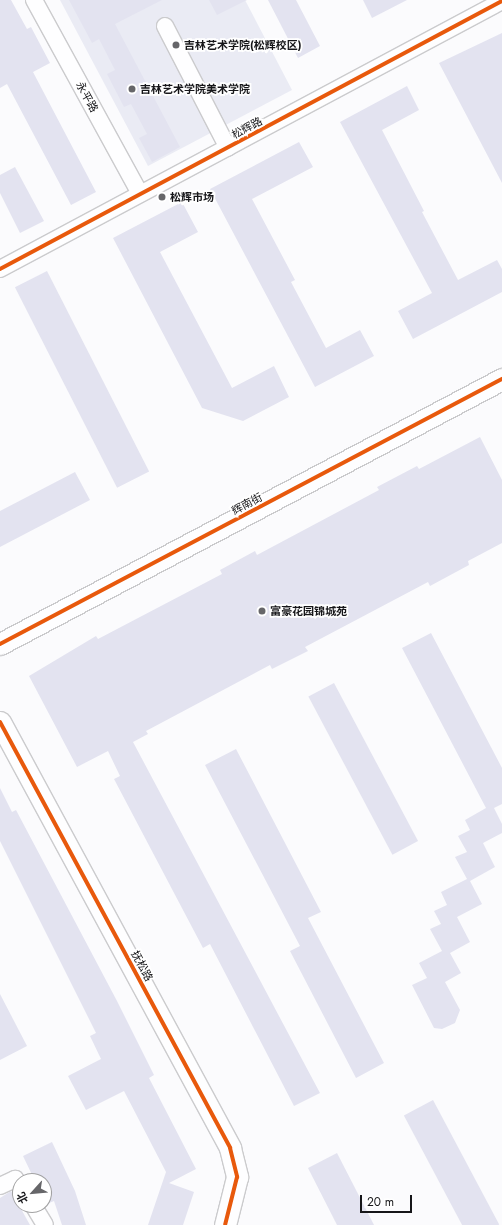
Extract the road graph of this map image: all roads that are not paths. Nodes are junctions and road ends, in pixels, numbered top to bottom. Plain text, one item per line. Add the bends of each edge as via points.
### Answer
1 (34, 0) edge
2 (502, 1) edge
3 (165, 26) dead end
4 (228, 148) junction
5 (140, 194) junction
6 (0, 269) edge
7 (502, 379) edge
8 (0, 644) edge
9 (0, 722) edge
10 (12, 1180) edge
11 (0, 1186) edge
12 (38, 1213) edge
13 (45, 1225) edge
14 (225, 1225) edge

1 - 5 street, 永平路
2 - 4 street, 松辉路
3 - 4 street
4 - 5 street, 松辉路
5 - 6 street, 松辉路
7 - 8 street, 辉南街
9 - 14 street, 抚松路 via 230,1148 237,1177
10 - 11 street
12 - 13 street

